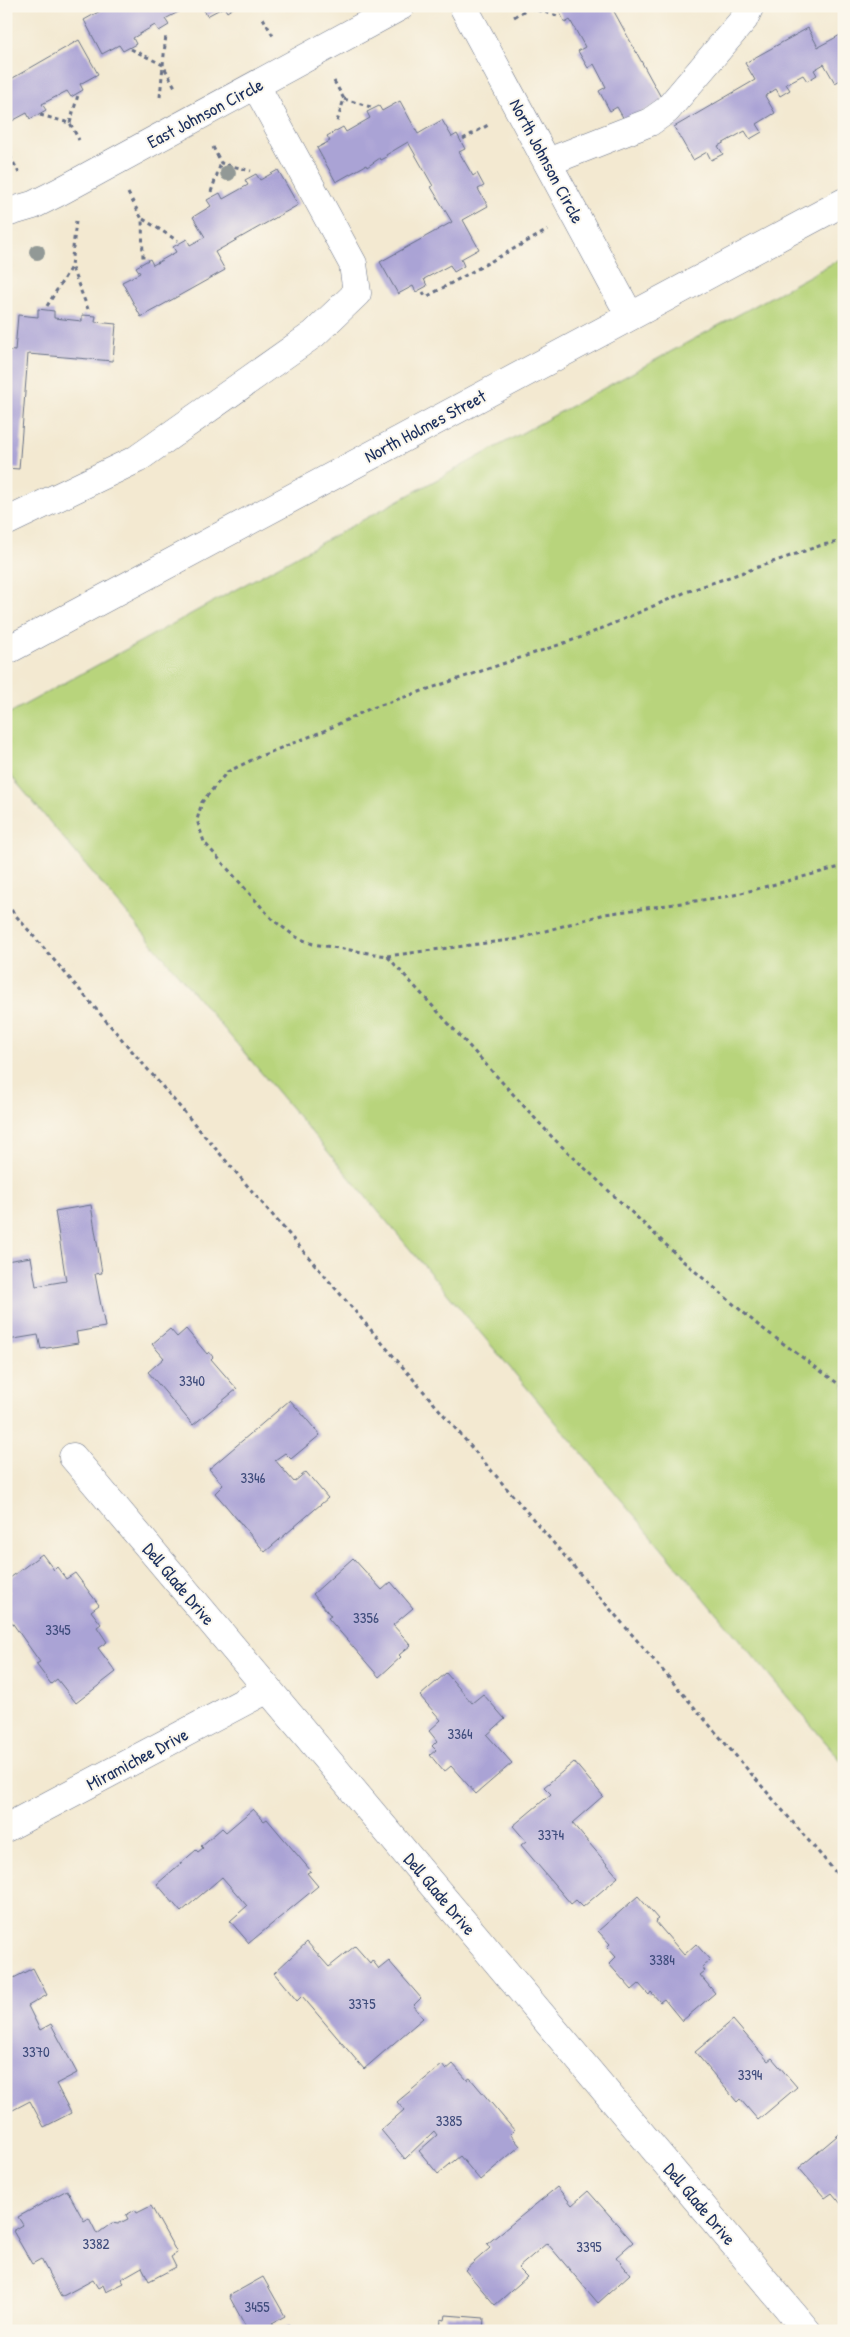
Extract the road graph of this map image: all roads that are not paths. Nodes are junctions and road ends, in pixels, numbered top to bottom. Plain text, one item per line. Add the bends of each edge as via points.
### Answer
1 (401, 6) edge
2 (463, 6) edge
3 (750, 6) edge
4 (256, 86) junction
5 (548, 162) junction
6 (844, 202) edge
7 (6, 213) edge
8 (630, 316) junction
9 (6, 522) edge
10 (6, 651) edge
11 (73, 1457) dead end
12 (268, 1689) junction
13 (6, 1828) edge
14 (807, 2331) edge

1 - 4 street, East Johnson Circle
2 - 5 street, North Johnson Circle
3 - 5 street via 744,19 667,110 650,122
4 - 7 street, East Johnson Circle via 59,192 33,205
4 - 9 street via 353,264 357,293 314,334 137,459
5 - 8 street, North Johnson Circle
6 - 8 street, North Holmes Street
8 - 10 street, North Holmes Street
11 - 12 street, Dell Glade Drive
12 - 13 street, Miramichee Drive
12 - 14 street, Dell Glade Drive

